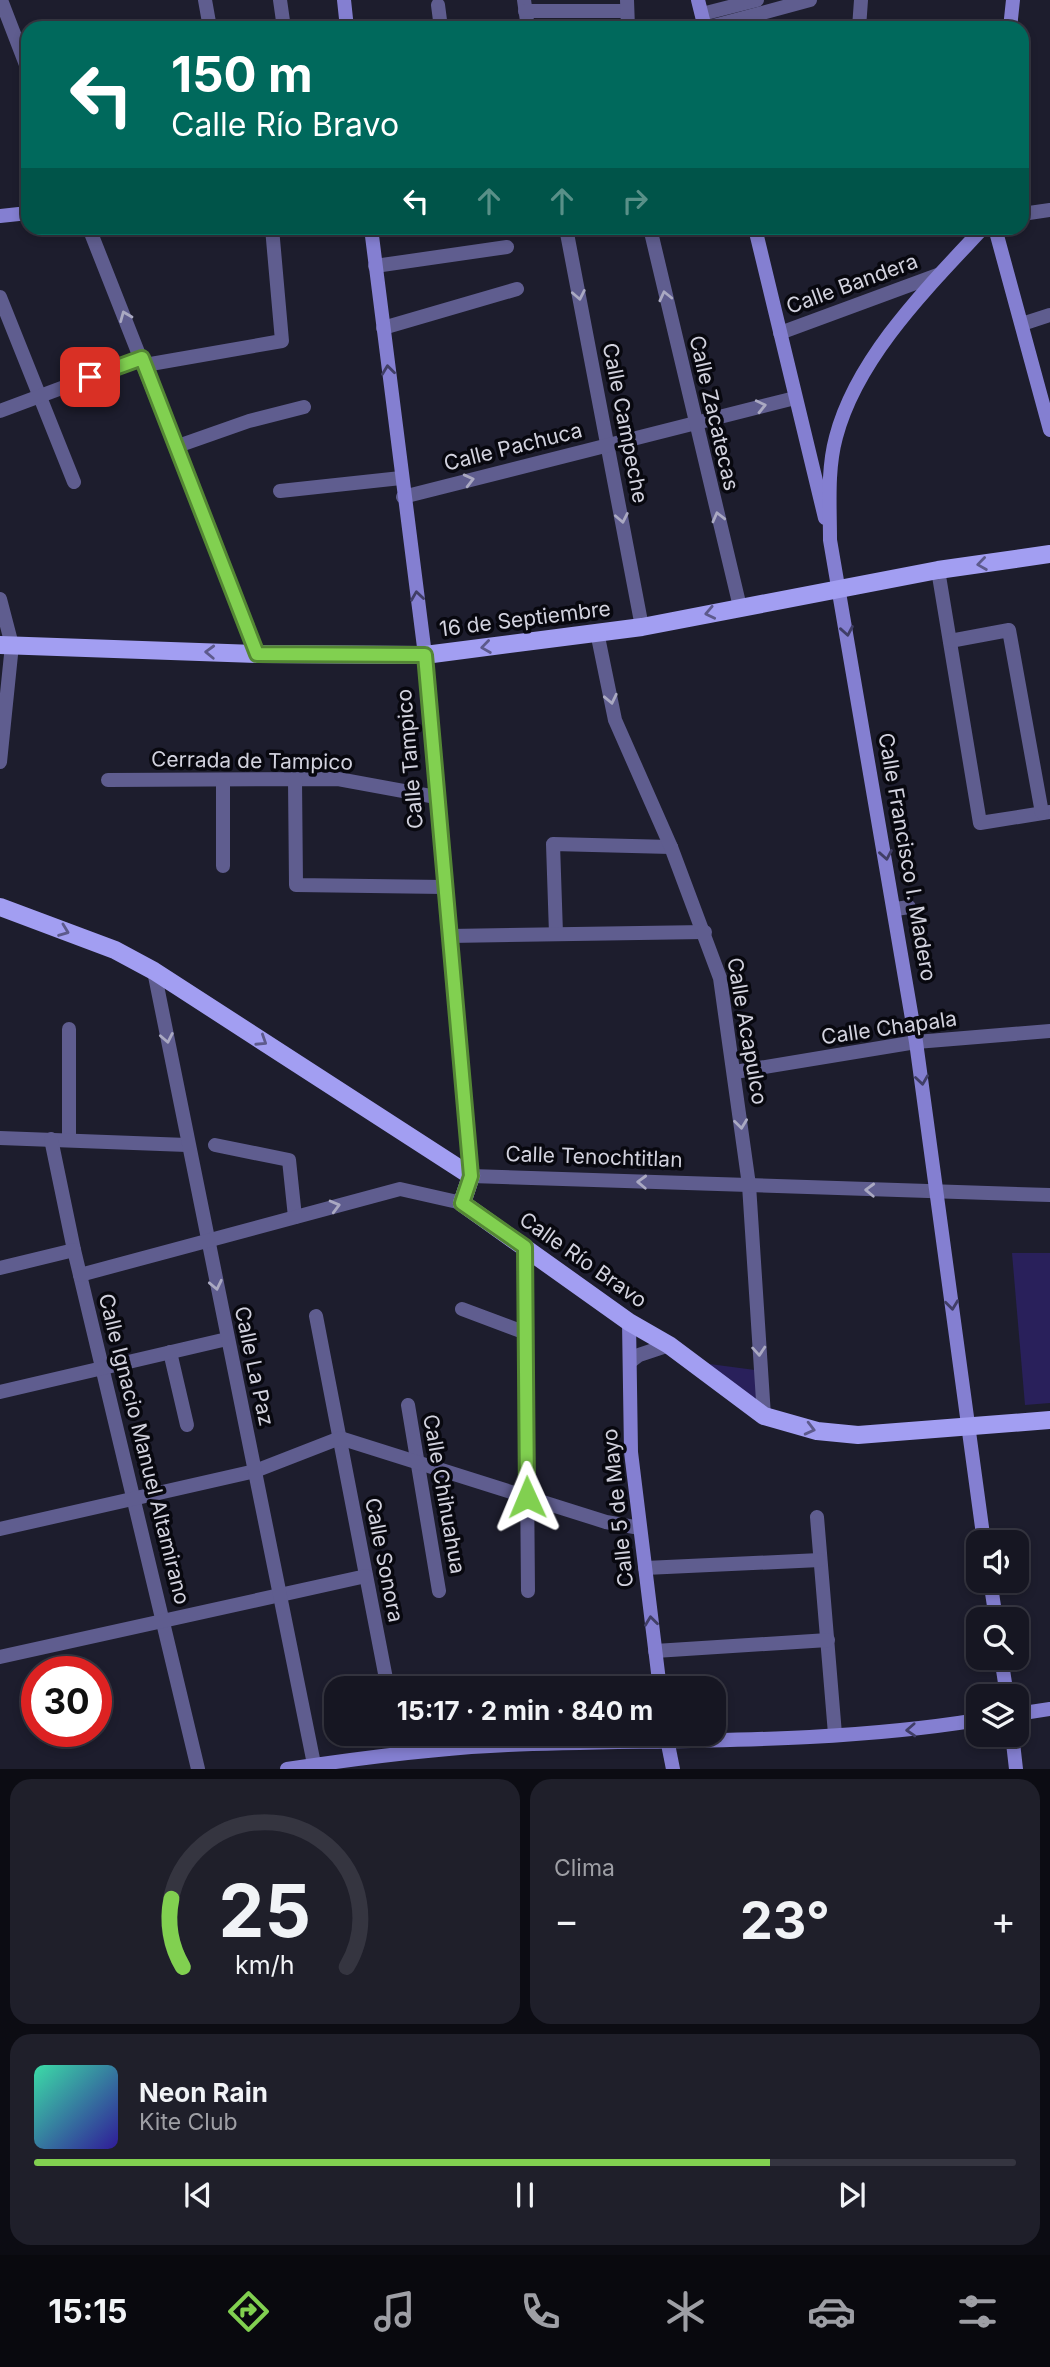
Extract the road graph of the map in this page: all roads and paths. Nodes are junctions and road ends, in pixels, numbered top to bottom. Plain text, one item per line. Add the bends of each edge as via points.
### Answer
1 (1, 0) edge
2 (205, 0) edge
3 (280, 0) edge
4 (344, 0) edge
5 (810, 0) edge
6 (861, 0) edge
7 (1013, 0) edge
8 (438, 5) dead end
9 (524, 5) edge
10 (627, 6) edge
11 (751, 9) edge
12 (703, 18) edge
13 (209, 21) edge
14 (283, 21) edge
15 (347, 21) edge
16 (441, 21) edge
17 (860, 21) edge
18 (1011, 21) edge
19 (21, 51) edge
20 (1050, 210) edge
21 (1029, 213) edge
22 (21, 214) edge
23 (0, 216) edge
24 (92, 235) edge
25 (273, 235) edge
26 (373, 235) edge
27 (567, 235) edge
28 (652, 235) edge
29 (757, 235) edge
30 (977, 235) edge
31 (997, 235) edge
32 (507, 247) dead end
33 (375, 266) junction
34 (940, 275) junction
35 (517, 289) dead end
36 (0, 297) edge
37 (1050, 315) edge
38 (1023, 324) junction
39 (383, 328) junction
40 (780, 333) junction
41 (144, 362) junction
42 (38, 397) junction
43 (795, 397) junction
44 (304, 407) dead end
45 (0, 411) edge
46 (694, 421) junction
47 (1050, 430) edge
48 (608, 444) junction
49 (176, 447) junction
50 (401, 478) junction
51 (74, 482) dead end
52 (280, 491) dead end
53 (403, 497) junction
54 (830, 540) junction
55 (1050, 554) edge
56 (938, 570) junction
57 (839, 588) junction
58 (0, 599) edge
59 (740, 607) junction
60 (642, 627) junction
61 (597, 632) junction
62 (950, 641) junction
63 (6, 645) edge
64 (257, 654) junction
65 (425, 655) junction
66 (0, 762) edge
67 (108, 780) dead end
68 (295, 780) junction
69 (223, 781) junction
70 (436, 797) junction
71 (1046, 812) edge
72 (671, 847) junction
73 (223, 866) dead end
74 (444, 887) junction
75 (0, 907) edge
76 (705, 932) junction
77 (556, 934) junction
78 (449, 936) junction
79 (154, 971) junction
80 (69, 1029) dead end
81 (1050, 1031) edge
82 (916, 1042) junction
83 (735, 1072) junction
84 (0, 1138) edge
85 (51, 1139) junction
86 (69, 1140) junction
87 (187, 1144) junction
88 (215, 1145) dead end
89 (471, 1176) junction
90 (749, 1185) junction
91 (938, 1192) junction
92 (1050, 1195) edge
93 (462, 1203) junction
94 (295, 1217) junction
95 (206, 1242) junction
96 (525, 1247) junction
97 (74, 1250) junction
98 (0, 1268) edge
99 (80, 1275) junction
100 (462, 1309) dead end
101 (316, 1316) dead end
102 (629, 1322) junction
103 (526, 1333) junction
104 (227, 1339) junction
105 (669, 1345) junction
106 (170, 1352) junction
107 (631, 1362) junction
108 (102, 1368) junction
109 (0, 1392) edge
110 (408, 1405) dead end
111 (764, 1416) junction
112 (1050, 1420) edge
113 (187, 1425) dead end
114 (967, 1427) junction
115 (340, 1438) junction
116 (416, 1461) junction
117 (255, 1471) junction
118 (527, 1497) junction
119 (134, 1499) junction
120 (817, 1517) dead end
121 (640, 1528) junction
122 (0, 1529) edge
123 (982, 1530) edge
124 (820, 1560) junction
125 (645, 1568) junction
126 (366, 1576) junction
127 (439, 1591) dead end
128 (528, 1591) dead end
129 (280, 1595) junction
130 (164, 1621) junction
131 (828, 1640) junction
132 (655, 1651) junction
133 (0, 1657) edge
134 (385, 1676) edge
135 (658, 1676) edge
136 (1050, 1709) edge
137 (1029, 1712) edge
138 (966, 1722) edge
139 (835, 1734) junction
140 (726, 1739) edge
141 (399, 1746) edge
142 (494, 1746) edge
143 (669, 1746) edge
144 (1013, 1747) edge
145 (400, 1753) junction
146 (314, 1767) edge
147 (198, 1769) edge
148 (287, 1769) edge
149 (673, 1769) edge
150 (1016, 1769) edge

1 - 19 street
2 - 13 street
3 - 14 street
4 - 15 main road
5 - 11 street
6 - 17 street
7 - 18 main road
8 - 16 street
9 - 10 street
11 - 12 street
20 - 21 street
22 - 23 main road
41 -> 24 street
25 - 41 street via 282,341
26 - 33 main road, Calle Tampico
27 -> 48 street, Calle Campeche
46 -> 28 street, Calle Zacatecas
29 - 40 main road
30 - 34 main road, Calle Francisco I. Madero
31 - 38 main road
32 - 33 street
33 - 39 main road, Calle Tampico
34 - 40 street, Calle Bandera
34 - 54 main road, Calle Francisco I. Madero via 870,362 849,398 835,440
35 - 39 street
36 - 42 street
37 - 38 street
38 - 47 main road
50 -> 39 main road, Calle Tampico
40 - 43 main road
41 - 42 street
41 - 49 street
42 - 45 street
42 - 51 street
46 -> 43 street, Calle Pachuca
43 - 54 main road
44 - 49 street
46 - 48 street, Calle Pachuca
59 -> 46 street, Calle Zacatecas
53 -> 48 street, Calle Pachuca
48 -> 60 street, Calle Campeche
49 - 64 street
50 - 52 street
50 - 53 main road, Calle Tampico
65 -> 53 main road, Calle Tampico
54 - 57 main road, Calle Francisco I. Madero
55 -> 56 main road, 16 de Septiembre
56 - 57 main road, 16 de Septiembre
56 - 62 street
57 - 59 main road, 16 de Septiembre
57 -> 82 main road, Calle Francisco I. Madero via 902,908
58 - 63 street
59 -> 60 main road, 16 de Septiembre
60 - 61 main road, 16 de Septiembre
61 -> 65 main road, 16 de Septiembre
61 -> 72 street, Calle Acapulco via 615,720
62 - 71 street via 1009,630
62 - 71 street via 980,823
64 -> 63 main road, 16 de Septiembre
63 - 66 street
64 - 65 main road, 16 de Septiembre
65 - 70 main road, Calle Tampico
67 - 69 street, Cerrada de Tampico
68 - 69 street, Cerrada de Tampico
68 - 70 street, Cerrada de Tampico via 338,779
68 - 74 street via 296,886
69 - 73 street
70 - 74 main road, Calle Tampico
72 - 76 street, Calle Acapulco
72 - 77 street via 553,844
74 - 78 main road, Calle Tampico
75 -> 79 main road via 115,950
76 - 77 street
76 - 83 street, Calle Acapulco via 720,978
77 - 78 street
78 - 89 main road, Calle Tampico
79 -> 87 street, Calle La Paz
79 -> 89 main road
80 - 86 street
81 - 82 street, Calle Chapala
82 - 83 street, Calle Chapala
82 -> 91 main road, Calle Francisco I. Madero
83 -> 90 street, Calle Acapulco
84 - 85 street
85 - 86 street
85 - 97 street, Calle Ignacio Manuel Altamirano
86 - 87 street
87 - 95 street, Calle La Paz
88 - 94 street via 289,1160
90 -> 89 street, Calle Tenochtitlan
89 - 93 main road, Calle Tampico
91 -> 90 street, Calle Tenochtitlan
90 -> 111 street, Calle Acapulco
91 - 92 street, Calle Tenochtitlan
91 -> 114 main road, Calle Francisco I. Madero
94 -> 93 street, Calle Río Bravo via 400,1189
93 - 96 main road, Calle Río Bravo
94 - 95 street, Calle Río Bravo
95 - 99 street, Calle Río Bravo
95 -> 104 street, Calle La Paz
96 - 102 main road, Calle Río Bravo
96 - 103 street
97 - 98 street
97 - 99 street, Calle Ignacio Manuel Altamirano
99 - 108 street, Calle Ignacio Manuel Altamirano
100 - 103 street
101 - 115 street, Calle Sonora
102 - 105 main road, Calle Río Bravo
102 - 107 main road, Calle 5 de Mayo
103 - 118 street
104 - 106 street
104 - 117 street, Calle La Paz
105 - 107 street
105 - 111 main road, Calle Río Bravo
106 - 108 street
106 - 113 street
107 - 121 main road, Calle 5 de Mayo via 631,1452
108 - 109 street
108 - 119 street, Calle Ignacio Manuel Altamirano
110 - 116 street, Calle Chihuahua
111 -> 114 main road, Calle Río Bravo via 817,1431 858,1435
112 - 114 main road, Calle Río Bravo
114 - 123 main road, Calle Francisco I. Madero
115 - 116 street
115 - 117 street
115 - 126 street, Calle Sonora
116 - 118 street
116 - 127 street, Calle Chihuahua
117 - 119 street
117 - 129 street, Calle La Paz
118 - 121 street
118 - 128 street
119 - 122 street
119 - 130 street, Calle Ignacio Manuel Altamirano
120 - 124 street
121 - 125 main road, Calle 5 de Mayo
124 - 125 street
124 - 131 street
132 -> 125 main road, Calle 5 de Mayo
126 - 129 street
126 - 134 street, Calle Sonora
129 - 130 street
129 - 146 street, Calle La Paz
130 - 133 street
130 - 147 street, Calle Ignacio Manuel Altamirano
131 - 132 street
131 - 139 street
132 - 135 main road, Calle 5 de Mayo
136 - 137 main road
138 -> 139 main road
139 - 140 main road via 788,1742
141 - 145 street
142 - 145 main road
143 - 149 main road
144 - 150 main road
145 - 146 main road
146 - 148 main road

